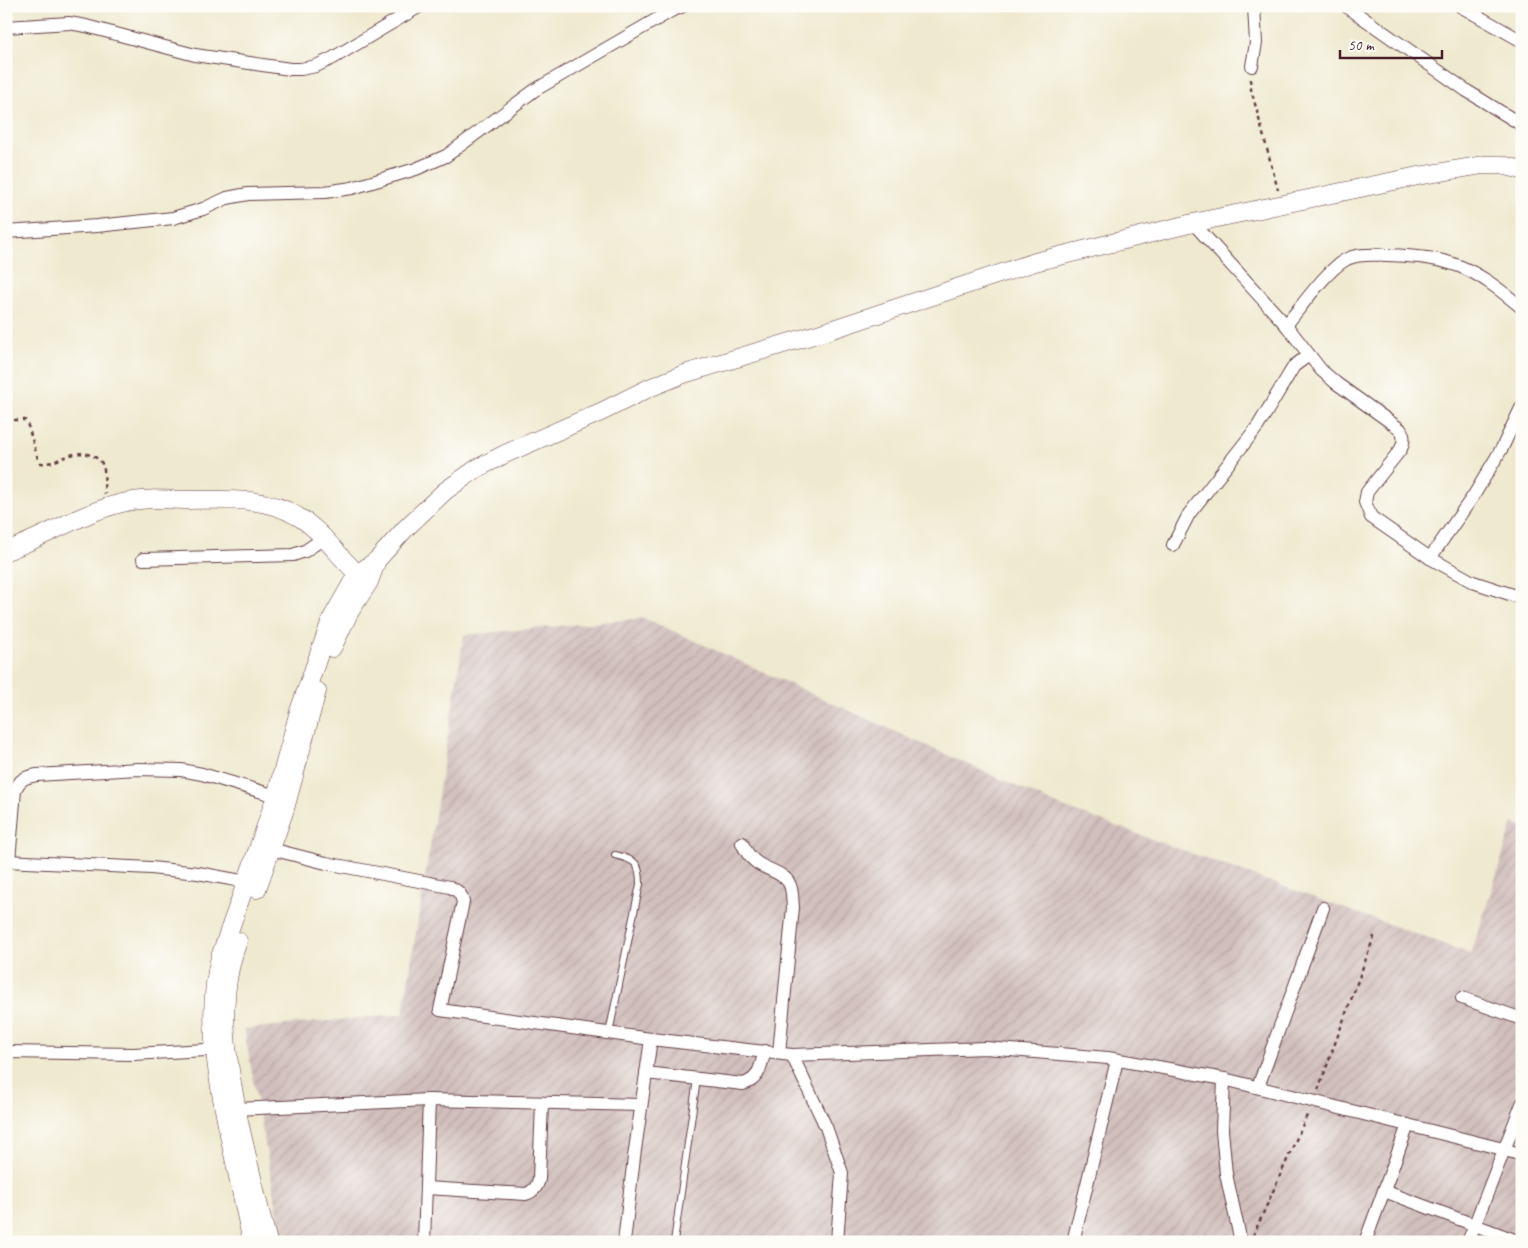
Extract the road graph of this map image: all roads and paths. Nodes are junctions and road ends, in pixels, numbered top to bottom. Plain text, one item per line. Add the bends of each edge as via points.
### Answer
1 (420, 6) edge
2 (683, 6) edge
3 (1254, 6) edge
4 (1346, 6) edge
5 (1460, 6) edge
6 (6, 27) edge
7 (1522, 41) edge
8 (1252, 66) joint
9 (1522, 125) edge
10 (1519, 166) edge
11 (1282, 203) junction
12 (1193, 223) junction
13 (6, 232) edge
14 (1522, 308) edge
15 (1286, 325) junction
16 (1309, 354) junction
17 (1522, 406) edge
18 (6, 420) edge
19 (110, 507) junction
20 (324, 538) junction
21 (1173, 545) dead end
22 (6, 551) edge
23 (1430, 558) junction
24 (143, 560) dead end
25 (363, 578) junction
26 (1522, 598) edge
27 (276, 796) junction
28 (742, 843) dead end
29 (266, 848) junction
30 (616, 855) dead end
31 (7, 861) edge
32 (247, 882) junction
33 (1323, 908) dead end
34 (1375, 934) dead end
35 (1462, 998) dead end
36 (1522, 1019) edge
37 (609, 1033) junction
38 (651, 1039) junction
39 (221, 1050) junction
40 (765, 1051) junction
41 (6, 1052) edge
42 (779, 1053) junction
43 (792, 1054) junction
44 (1117, 1060) junction
45 (646, 1074) junction
46 (697, 1079) junction
47 (1224, 1079) junction
48 (1258, 1088) junction
49 (429, 1100) junction
50 (1314, 1102) junction
51 (542, 1103) junction
52 (1522, 1104) edge
53 (641, 1105) junction
54 (237, 1109) junction
55 (1408, 1126) junction
56 (1503, 1149) junction
57 (1522, 1155) edge
58 (426, 1188) junction
59 (1384, 1191) junction
60 (1474, 1225) junction
61 (252, 1242) edge
62 (268, 1242) edge
63 (424, 1242) edge
64 (624, 1242) edge
65 (674, 1242) edge
66 (837, 1242) edge
67 (1073, 1242) edge
68 (1241, 1242) edge
69 (1251, 1242) edge
70 (1365, 1242) edge
71 (1468, 1242) edge
72 (1520, 1242) edge

1 - 6 street via 333,58 301,69 195,55 86,26
2 - 13 street via 534,90 446,156 416,169 325,192 248,194 227,198 173,218
3 - 8 street via 1256,43
4 - 9 street via 1467,91
5 - 7 street
8 - 11 path via 1251,89
10 - 11 street via 1483,166 1418,176
11 - 12 street
12 - 15 street
12 - 25 street via 1035,262 649,388 476,469 445,491 406,528
14 - 15 street via 1472,270 1451,262 1408,256 1362,255 1347,258 1335,267
15 - 16 street
16 - 21 street via 1294,366 1258,426 1189,514
16 - 23 street via 1336,383 1404,434 1401,449 1367,492 1366,509 1371,517
17 - 23 street via 1474,495
18 - 19 path via 24,420 38,460 42,463 73,454 90,455 101,462 104,490
19 - 20 street via 145,500 247,500 283,509 299,517
19 - 22 street
20 - 24 street via 305,552 293,556
20 - 25 street
23 - 26 street via 1473,582
25 - 27 street via 331,620 299,711
25 - 29 street via 327,659 285,809
27 - 29 street
27 - 31 street via 202,774 162,768 37,774 25,777 15,790
28 - 42 street via 756,863 784,877 792,893
29 - 32 street
29 - 37 street via 458,891 463,902 440,1010
29 - 39 street via 234,951
30 - 37 lane via 635,862 640,869 640,884
31 - 32 street via 151,868
32 - 39 street via 215,976 213,1007
33 - 48 street
34 - 50 path
35 - 36 street
37 - 38 street
38 - 40 street
38 - 45 street
39 - 41 street via 133,1054
39 - 54 street
39 - 61 street via 219,1089
40 - 42 street
40 - 46 street via 756,1078 751,1082
42 - 43 street
43 - 44 street via 986,1048
43 - 66 street via 826,1127 842,1173
44 - 47 street
44 - 67 street
45 - 46 street
45 - 53 street
46 - 65 lane
47 - 48 street
47 - 68 street via 1222,1130 1226,1174
48 - 50 street
49 - 51 street
49 - 54 street
49 - 58 street
50 - 55 street
50 - 69 path
51 - 53 street
51 - 58 street via 539,1179 532,1192
52 - 56 street
53 - 64 street
54 - 62 street
55 - 56 street
55 - 59 street
56 - 57 street
56 - 60 street
58 - 63 street
59 - 60 street
59 - 70 street
60 - 71 street
60 - 72 street

